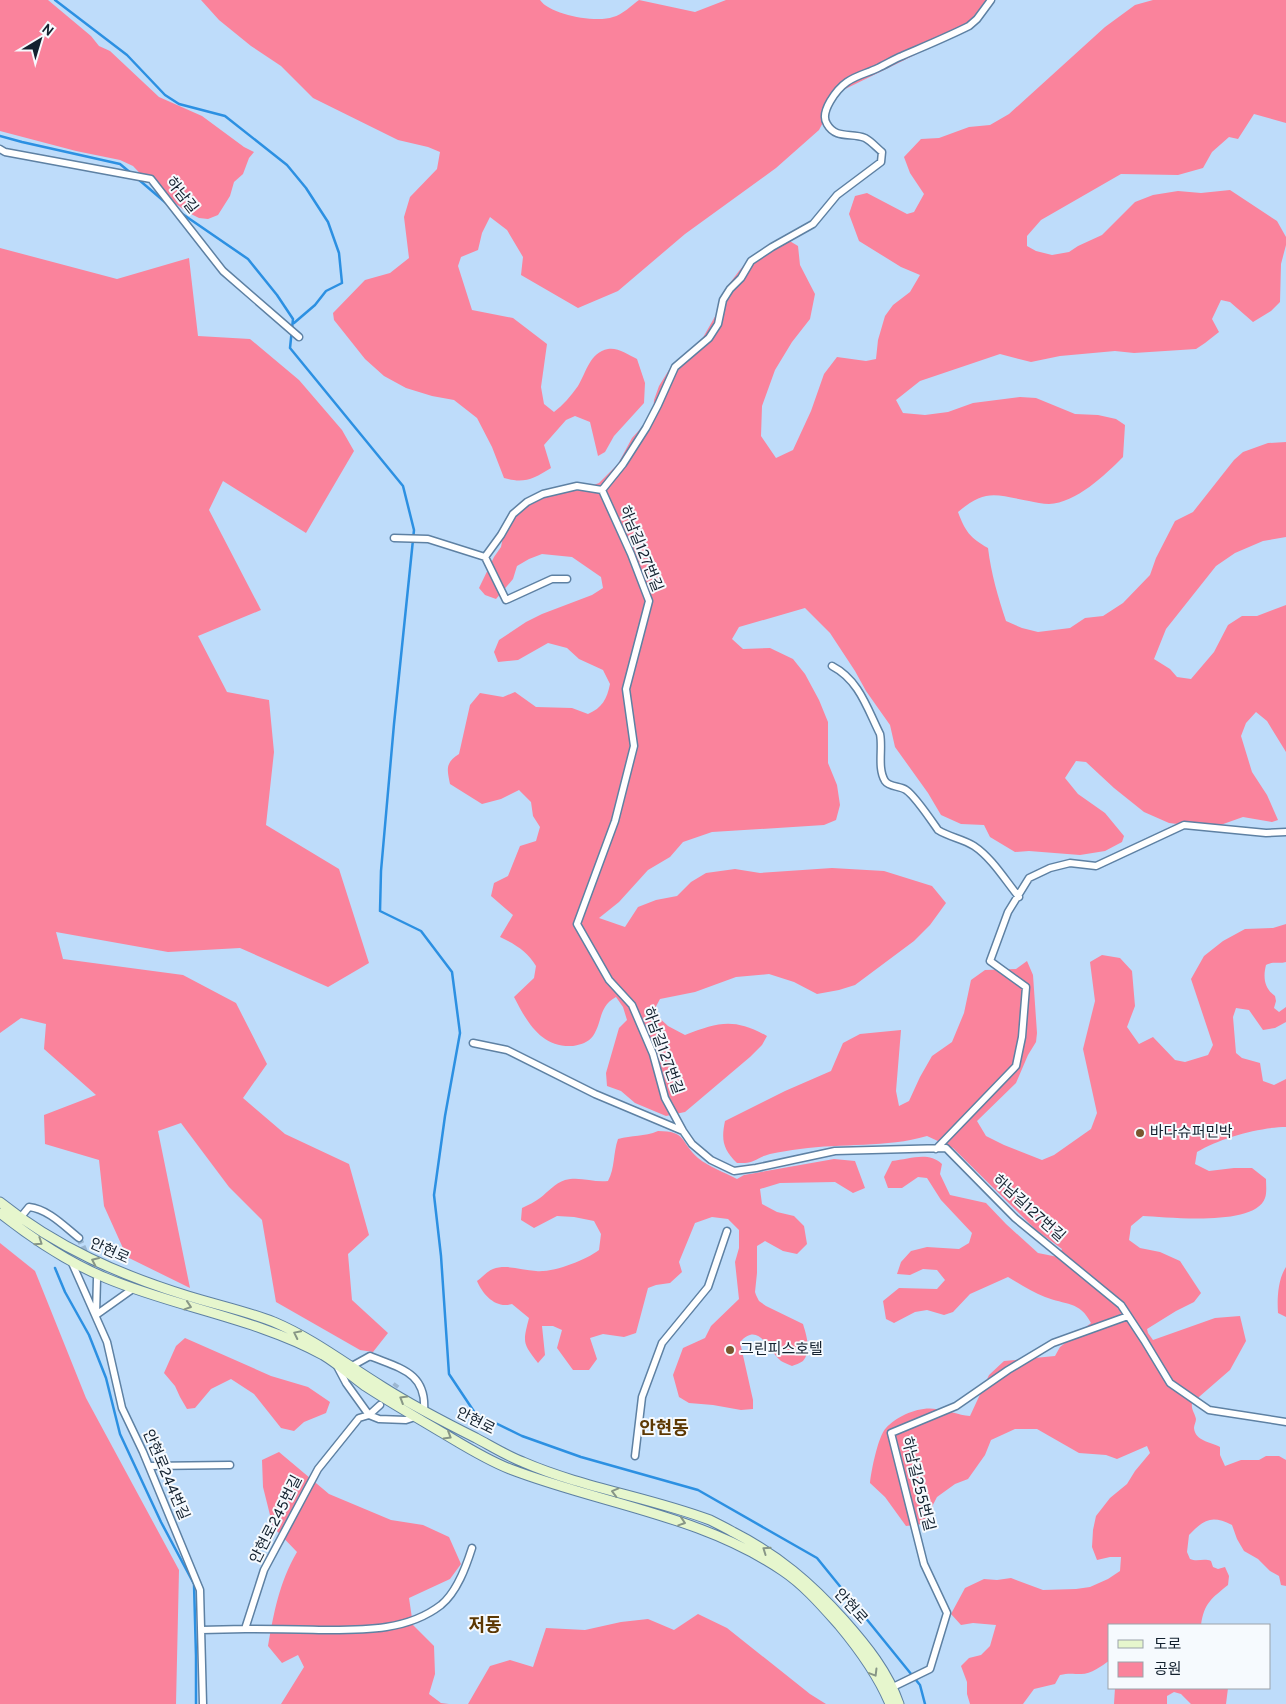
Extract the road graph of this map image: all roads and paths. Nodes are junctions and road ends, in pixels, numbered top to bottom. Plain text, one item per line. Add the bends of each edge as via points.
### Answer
1 (991, 0) edge
2 (0, 149) edge
3 (300, 337) dead end
4 (602, 490) junction
5 (394, 538) dead end
6 (485, 556) junction
7 (567, 580) dead end
8 (832, 666) dead end
9 (1286, 832) edge
10 (1019, 897) junction
11 (474, 1043) dead end
12 (683, 1131) junction
13 (936, 1149) junction
14 (0, 1202) edge
15 (0, 1213) edge
16 (20, 1218) junction
17 (727, 1232) dead end
18 (79, 1238) tunnel mouth
19 (72, 1263) junction
20 (97, 1279) tunnel mouth
21 (134, 1288) junction
22 (96, 1315) junction
23 (1128, 1316) junction
24 (336, 1365) junction
25 (352, 1366) junction
26 (380, 1405) dead end
27 (424, 1411) junction
28 (369, 1414) junction
29 (415, 1416) junction
30 (1286, 1422) edge
31 (635, 1456) dead end
32 (149, 1466) junction
33 (230, 1466) dead end
34 (472, 1548) dead end
35 (245, 1629) junction
36 (201, 1630) junction
37 (889, 1689) junction
38 (204, 1704) edge
39 (890, 1704) edge
40 (898, 1704) edge

1 - 4 street via 969,26 846,83 827,106 826,124 840,134 866,138 882,152 881,162 837,196 813,224 752,261 723,300 718,324 709,338 675,366 646,428
2 - 3 street, 하남길 via 151,179 223,271
4 - 6 street via 577,486 543,494 527,502 513,514
4 - 12 street, 하남길127번길 via 649,601 626,690 634,746 616,821 576,924 609,980 632,1005 653,1054 666,1098
5 - 6 street via 428,540
6 - 7 street via 506,600 552,579
8 - 10 street via 854,684 880,734 885,781 907,790 938,830 974,846
9 - 10 street via 1184,825 1096,866 1070,863 1050,868 1030,878
10 - 13 street via 1008,912 990,962 1026,987 1016,1066
11 - 12 street via 507,1050 596,1094
12 - 13 street, 하남길127번길 via 692,1144 711,1160 734,1171 834,1151
13 - 23 street, 하남길127번길 via 946,1148 1015,1218 1121,1305
14 - 16 street, 안현로
15 -> 19 street, 안현로
16 - 18 street via 29,1207 36,1208
25 -> 16 street, 안현로 via 275,1322 148,1283 96,1262
17 - 31 street via 708,1287 662,1344 642,1397
19 - 21 street, 안현로
19 - 22 street, 안현로244번길
20 - 22 street
21 - 22 street
21 -> 24 street, 안현로 via 270,1332
22 - 32 street, 안현로244번길 via 107,1342 122,1408
23 - 30 street, 하남길127번길 via 1170,1383 1209,1410
23 - 37 street, 하남길255번길 via 1054,1343 956,1406 891,1433 924,1564 947,1613 930,1669
24 - 28 street
24 - 29 street, 안현로
27 -> 25 street, 안현로
25 - 27 street via 370,1356 410,1373 425,1397
26 - 28 street, 안현로245번길
37 -> 27 street, 안현로 via 884,1670 827,1602 796,1572 760,1546 712,1521 522,1462
28 - 29 street via 406,1420
28 - 35 street, 안현로245번길 via 359,1418 318,1469 264,1570
29 -> 37 street, 안현로 via 508,1468 701,1528 749,1550 785,1572 817,1601
32 - 33 street
32 - 36 street, 안현로244번길 via 200,1590
34 - 35 street via 450,1595 441,1605 410,1622 355,1630
35 - 36 street
36 - 38 street, 안현로244번길
37 - 39 street, 안현로
37 - 40 street, 안현로

